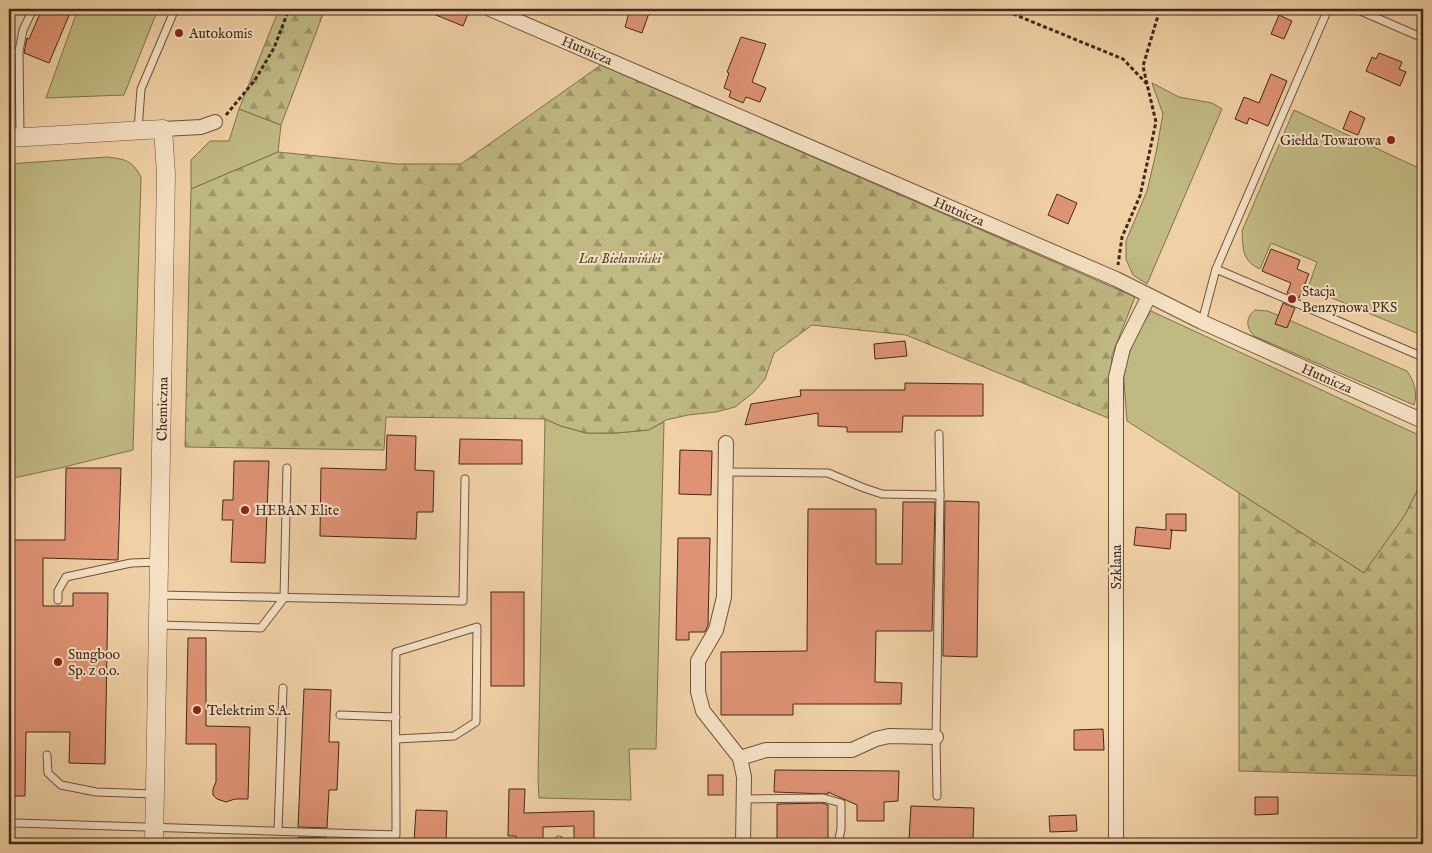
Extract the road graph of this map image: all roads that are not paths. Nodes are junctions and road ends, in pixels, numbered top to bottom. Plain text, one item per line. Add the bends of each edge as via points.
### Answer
1 (33, 9) edge
2 (175, 9) edge
3 (490, 9) edge
4 (1328, 9) edge
5 (1356, 9) edge
6 (1374, 12) edge
7 (1423, 38) edge
8 (215, 122) road end
9 (163, 129) junction
10 (138, 130) junction
11 (14, 138) edge
12 (1216, 269) junction
13 (1148, 296) junction
14 (1202, 322) junction
15 (1423, 357) edge
16 (1423, 421) edge
17 (940, 434) dead end
18 (726, 443) dead end
19 (287, 468) dead end
20 (726, 472) junction
21 (465, 479) dead end
22 (940, 496) junction
23 (159, 562) junction
24 (158, 595) junction
25 (284, 598) junction
26 (58, 600) dead end
27 (158, 625) junction
28 (282, 688) dead end
29 (340, 716) dead end
30 (396, 717) junction
31 (936, 737) junction
32 (396, 739) junction
33 (47, 755) dead end
34 (740, 758) junction
35 (155, 794) junction
36 (937, 796) dead end
37 (743, 799) junction
38 (16, 823) dead end
39 (278, 831) junction
40 (154, 836) edge
41 (743, 844) edge
42 (838, 844) edge
43 (1116, 844) edge

1 - 11 lane via 23,30 19,51
2 - 10 lane via 141,89
3 - 13 street, Hutnicza via 1116,279
4 - 12 lane
5 - 6 lane
6 - 7 lane
8 - 9 street via 201,127
9 - 10 street
9 - 23 street, Chemiczna via 166,174
10 - 11 street
12 - 14 lane
12 - 15 lane
13 - 14 street, Hutnicza
13 - 43 street, Szklana via 1123,348 1116,377
14 - 16 street, Hutnicza
17 - 22 lane
18 - 20 street
19 - 25 lane
20 - 22 lane via 828,473 882,494
20 - 34 street via 724,597 716,630 698,661 698,692 703,711
21 - 25 lane via 462,601
22 - 31 lane
23 - 24 street, Chemiczna
23 - 26 lane via 131,563 66,578 58,591
24 - 25 lane
24 - 27 street, Chemiczna
25 - 27 lane via 261,628
27 - 35 street, Chemiczna
28 - 39 lane
29 - 30 lane
30 - 32 lane
30 - 32 lane via 396,652 477,627 476,722 454,736
31 - 34 street via 889,736 852,750 766,750
31 - 36 lane
32 - 39 lane via 396,835
33 - 35 lane via 48,772 61,785 96,792
34 - 37 street via 744,777
35 - 40 street, Chemiczna
37 - 41 street
37 - 42 lane via 823,798 840,804
38 - 40 lane
39 - 40 lane

